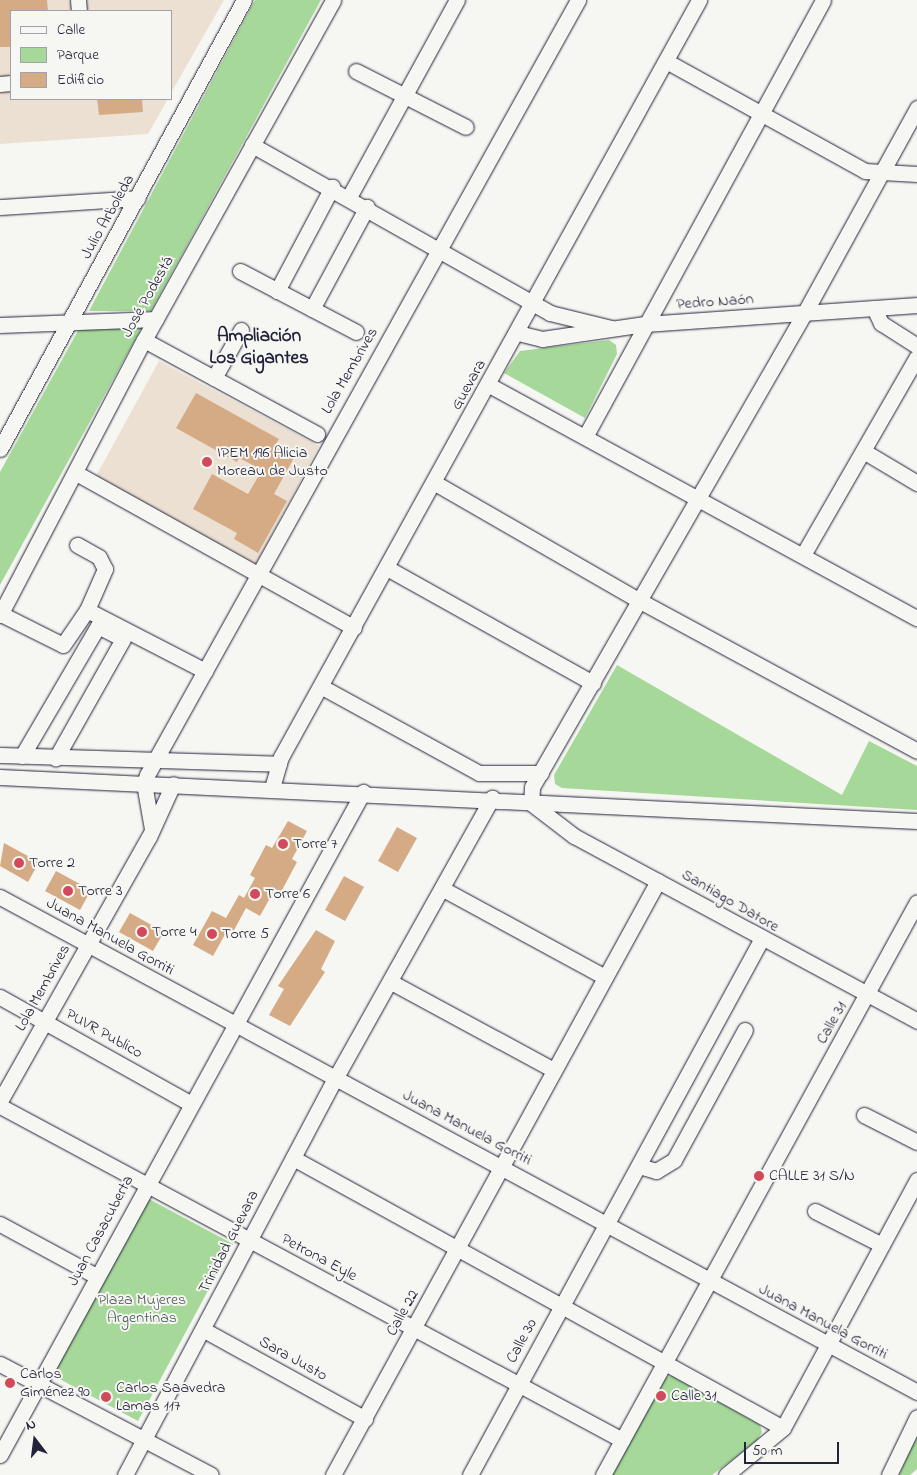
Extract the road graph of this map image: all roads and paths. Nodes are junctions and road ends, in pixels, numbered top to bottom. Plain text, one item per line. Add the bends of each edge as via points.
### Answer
1 (244, 0) edge
2 (333, 0) edge
3 (457, 0) edge
4 (578, 0) edge
5 (699, 0) edge
6 (823, 0) edge
7 (666, 61) junction
8 (356, 71) dead end
9 (404, 95) junction
10 (917, 108) edge
11 (761, 113) junction
12 (466, 127) dead end
13 (252, 144) junction
14 (880, 174) junction
15 (917, 174) edge
16 (332, 188) junction
17 (348, 197) junction
18 (138, 198) junction
19 (367, 207) junction
20 (0, 208) edge
21 (439, 249) junction
22 (240, 272) dead end
23 (277, 291) junction
24 (534, 304) junction
25 (917, 305) edge
26 (874, 308) junction
27 (312, 309) junction
28 (805, 312) junction
29 (156, 319) junction
30 (70, 321) junction
31 (646, 324) junction
32 (0, 325) edge
33 (611, 328) junction
34 (242, 330) dead end
35 (356, 332) dead end
36 (518, 332) junction
37 (144, 340) junction
38 (917, 346) edge
39 (917, 356) edge
40 (214, 378) junction
41 (489, 385) junction
42 (317, 434) dead end
43 (586, 435) junction
44 (0, 449) edge
45 (865, 452) junction
46 (76, 473) junction
47 (434, 483) junction
48 (917, 483) edge
49 (698, 500) junction
50 (77, 546) dead end
51 (803, 555) junction
52 (387, 568) junction
53 (257, 577) junction
54 (640, 601) junction
55 (87, 610) junction
56 (0, 614) edge
57 (917, 618) edge
58 (354, 628) junction
59 (205, 671) junction
60 (593, 683) junction
61 (322, 687) junction
62 (917, 751) edge
63 (0, 755) edge
64 (22, 756) junction
65 (56, 758) junction
66 (156, 762) junction
67 (279, 764) junction
68 (541, 773) junction
69 (0, 777) edge
70 (144, 783) junction
71 (173, 784) junction
72 (272, 788) junction
73 (362, 792) junction
74 (492, 798) junction
75 (531, 802) junction
76 (917, 821) edge
77 (152, 829) junction
78 (658, 881) junction
79 (442, 889) junction
80 (0, 897) edge
81 (917, 902) edge
82 (760, 940) junction
83 (87, 944) junction
84 (605, 977) junction
85 (391, 982) junction
86 (868, 995) junction
87 (0, 997) edge
88 (917, 1021) edge
89 (45, 1022) junction
90 (234, 1024) junction
91 (745, 1030) dead end
92 (554, 1070) junction
93 (336, 1077) junction
94 (0, 1101) edge
95 (190, 1102) junction
96 (0, 1106) edge
97 (864, 1115) dead end
98 (917, 1142) edge
99 (293, 1158) junction
100 (639, 1166) junction
101 (503, 1167) junction
102 (917, 1180) edge
103 (146, 1185) junction
104 (815, 1211) dead end
105 (0, 1224) edge
106 (607, 1225) junction
107 (248, 1240) junction
108 (882, 1245) junction
109 (458, 1249) junction
110 (96, 1276) junction
111 (710, 1281) junction
112 (561, 1306) junction
113 (414, 1329) junction
114 (204, 1330) junction
115 (828, 1344) junction
116 (665, 1363) junction
117 (0, 1364) edge
118 (40, 1382) junction
119 (518, 1387) junction
120 (917, 1392) edge
121 (917, 1417) edge
122 (365, 1419) junction
123 (783, 1428) junction
124 (145, 1439) junction
125 (622, 1440) junction
126 (0, 1455) edge
127 (125, 1475) edge
128 (211, 1475) edge
129 (333, 1475) edge
130 (470, 1475) edge
131 (603, 1475) edge
132 (726, 1475) edge
133 (889, 1475) edge

1 - 18 street, Julio Arboleda
2 - 13 street, José Podestá
3 - 9 street
4 - 21 street, Lola Membrives
5 - 7 street, Guevara
6 - 11 street
7 - 11 street
7 - 24 street, Guevara
8 - 9 street
9 - 12 street
9 - 17 street
10 - 14 street
11 - 14 street via 865,171
11 - 31 street
13 - 16 street
13 - 29 street, José Podestá
14 - 15 street
14 - 28 street
16 - 17 street
16 - 23 street
17 - 19 street
18 - 20 street
18 - 30 street, Julio Arboleda
19 - 21 street
19 - 27 street
21 - 24 street
21 - 53 street, Lola Membrives
22 - 23 street
23 - 27 street
24 - 33 street via 564,319
24 - 36 street, Guevara
25 - 26 street, Pedro Naón
26 - 28 street, Pedro Naón
26 - 38 street via 881,323
27 - 35 street
28 - 31 street, Pedro Naón
28 - 49 street
29 - 30 street
29 - 37 street, José Podestá
30 - 32 street
30 - 44 street, Julio Arboleda
31 - 33 street, Pedro Naón
31 - 43 street
33 - 36 street, Pedro Naón via 542,340
34 - 40 street
36 - 41 street, Guevara
37 - 40 street
37 - 46 street, José Podestá
39 - 45 street
40 - 42 street
41 - 43 street
41 - 47 street, Guevara
43 - 49 street
45 - 48 street
45 - 51 street
46 - 53 street
46 - 56 street, José Podestá
47 - 52 street, Guevara
47 - 54 street
49 - 51 street
49 - 54 street
50 - 55 street via 99,557 105,569
51 - 57 street
52 - 58 street, Guevara
52 - 60 street
53 - 58 street
53 - 59 street, Lola Membrives
54 - 60 street
54 - 62 street
55 - 56 street via 63,645
55 - 59 street
58 - 61 street, Guevara
59 - 66 street, Lola Membrives
60 - 68 street
61 - 67 street, Guevara
61 - 68 street via 479,773
63 - 64 street
64 - 65 street
64 - 65 street via 98,626 123,639
65 - 66 street
66 - 67 street
66 - 70 street, Lola Membrives
67 - 72 street, Guevara
68 - 75 street via 532,787
69 - 70 street
70 - 71 street
70 - 77 street
71 - 72 street
71 - 77 street, Lola Membrives
72 - 73 street
73 - 74 street
73 - 90 street, Juan Casacuberta
74 - 75 street
74 - 79 street, Trinidad Guevara
75 - 76 street
75 - 78 street, Santiago Datore via 574,836
77 - 83 street, Lola Membrives
78 - 82 street, Santiago Datore
78 - 84 street, Calle 22
79 - 84 street
79 - 85 street, Trinidad Guevara
80 - 83 street, Juana Manuela Gorriti
81 - 86 street, Calle 31
82 - 86 street, Santiago Datore
82 - 100 street, Calle 30
83 - 89 street, Lola Membrives
83 - 90 street, Juana Manuela Gorriti
84 - 92 street, Calle 22
85 - 92 street
85 - 93 street, Trinidad Guevara
86 - 88 street, Santiago Datore
86 - 111 street, Calle 31
87 - 89 street, PUVR Publico
89 - 94 street, Lola Membrives
89 - 95 street, PUVR Publico
90 - 93 street, Juana Manuela Gorriti
90 - 95 street, Juan Casacuberta
91 - 100 street via 674,1160 656,1171
92 - 101 street, Calle 22
93 - 99 street, Trinidad Guevara
93 - 101 street, Juana Manuela Gorriti
95 - 103 street, Juan Casacuberta
96 - 103 street, Petrona Eyle
97 - 98 street
99 - 107 street, Trinidad Guevara
99 - 109 street
100 - 106 street, Calle 30
101 - 106 street, Juana Manuela Gorriti
101 - 109 street, Calle 22
102 - 108 street
103 - 107 street, Petrona Eyle
103 - 110 street, Juan Casacuberta
104 - 108 street
105 - 110 street
106 - 111 street, Juana Manuela Gorriti
106 - 112 street, Calle 30
107 - 113 street, Petrona Eyle
107 - 114 street, Trinidad Guevara
108 - 115 street
109 - 112 street
109 - 113 street, Calle 22
110 - 118 street, Juan Casacuberta
111 - 115 street, Juana Manuela Gorriti
111 - 116 street, Calle 31
112 - 116 street
112 - 119 street, Calle 30
113 - 119 street, Petrona Eyle
113 - 122 street, Calle 22
114 - 122 street, Sara Justo
114 - 124 street, Trinidad Guevara
115 - 120 street, Juana Manuela Gorriti
115 - 123 street
116 - 123 street
116 - 125 street, Calle 31
117 - 118 street
118 - 124 street
118 - 126 street, Juan Casacuberta
119 - 125 street, Petrona Eyle
119 - 130 street, Calle 30
121 - 133 street
122 - 129 street, Calle 22
123 - 132 street
124 - 127 street, Trinidad Guevara
124 - 128 street
125 - 131 street, Calle 31

